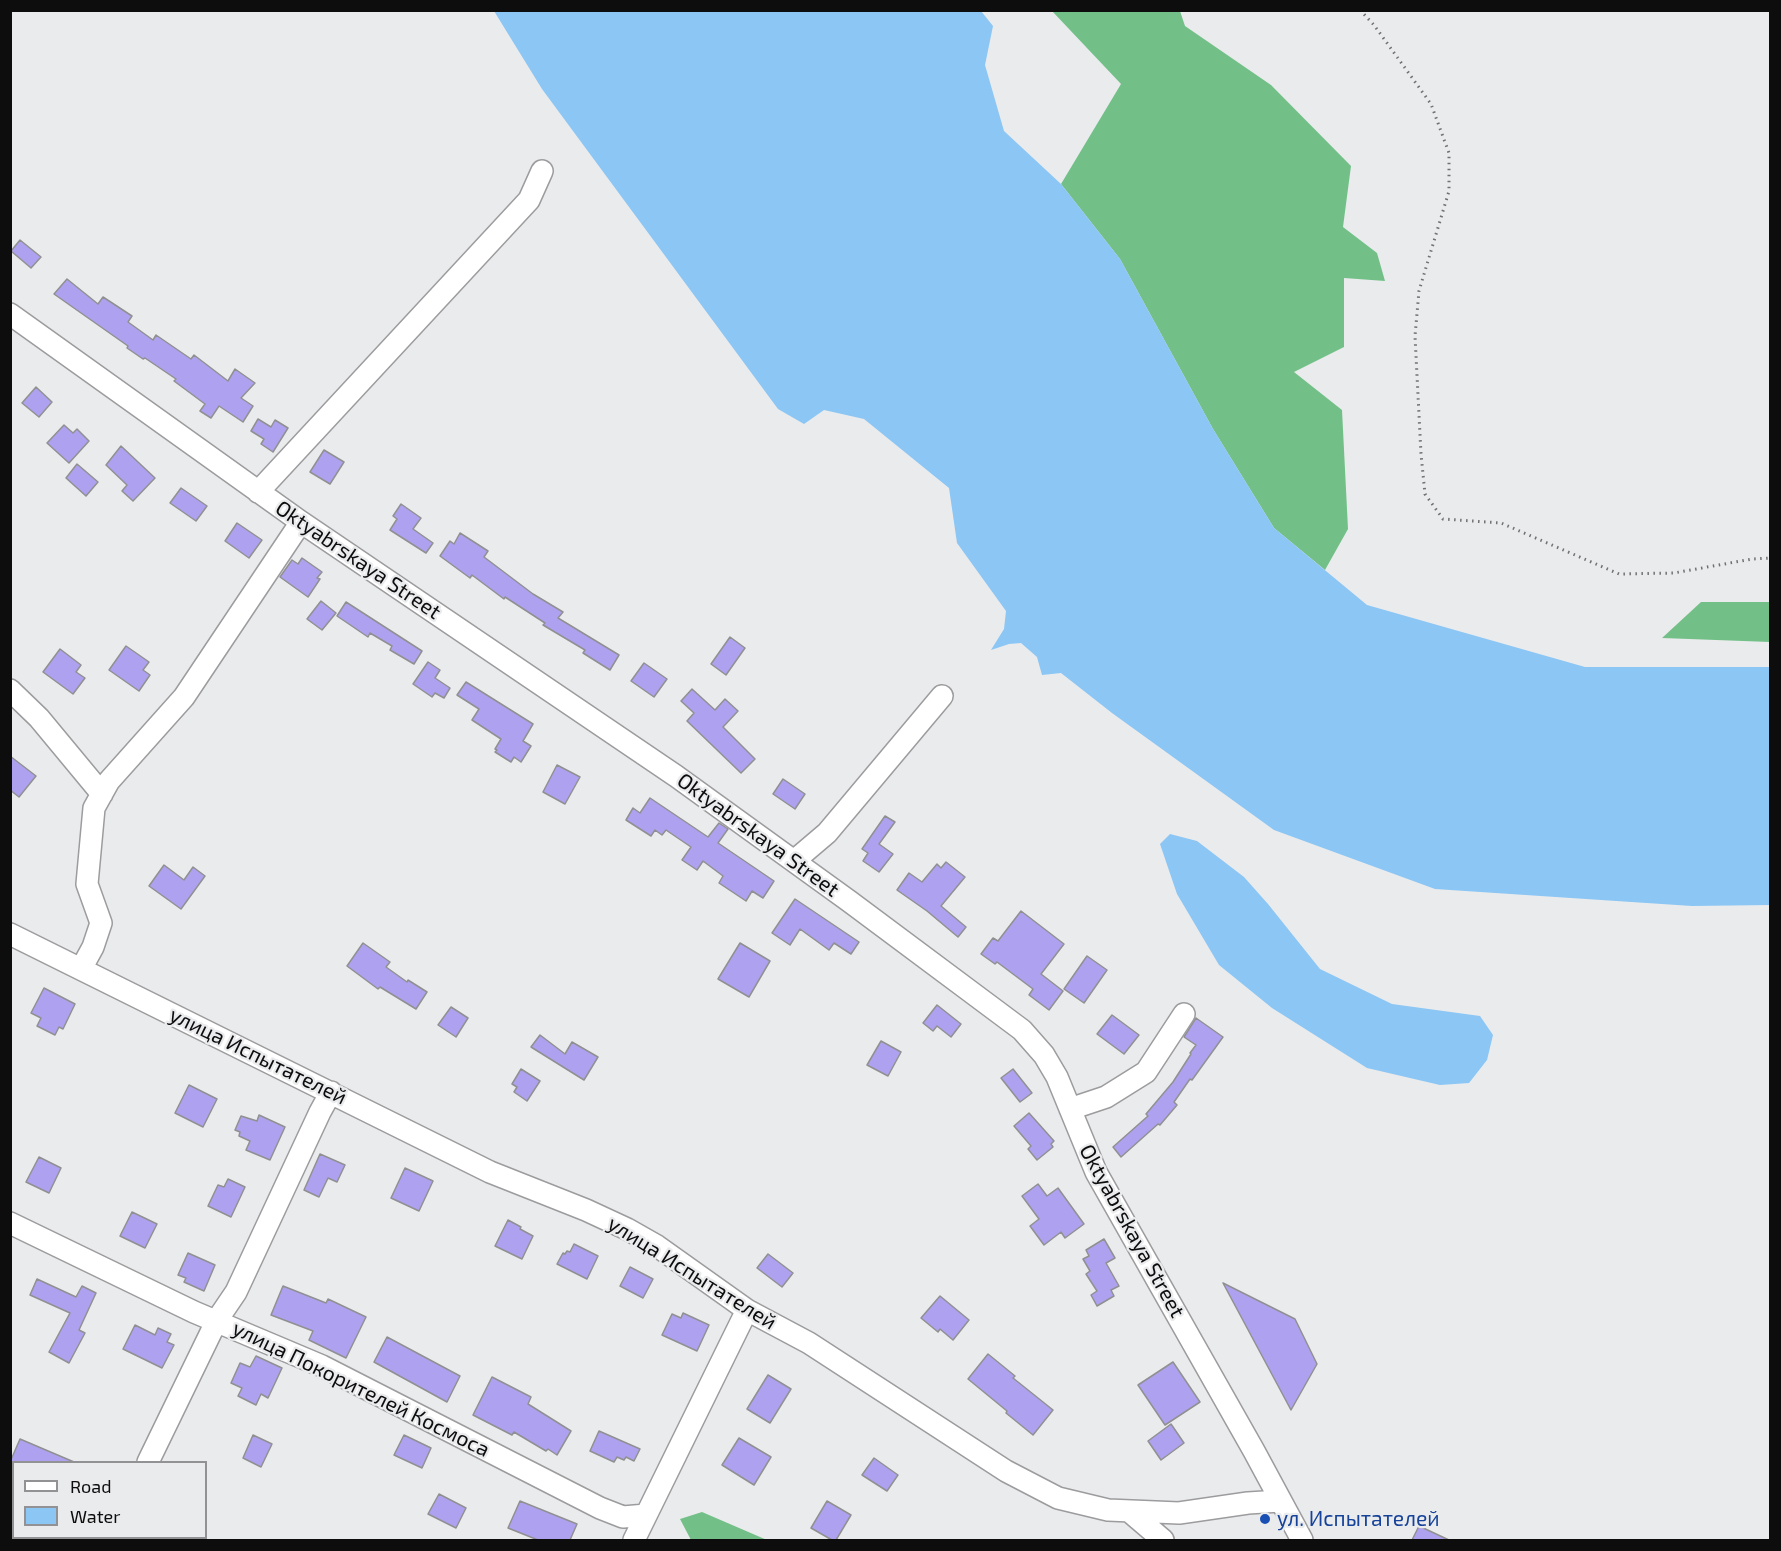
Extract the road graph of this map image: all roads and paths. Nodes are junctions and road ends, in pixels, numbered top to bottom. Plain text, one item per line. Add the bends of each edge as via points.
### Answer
1 (1360, 10) edge
2 (542, 171) dead end
3 (10, 315) edge
4 (258, 492) junction
5 (301, 522) junction
6 (1770, 558) edge
7 (10, 690) edge
8 (942, 696) dead end
9 (102, 794) junction
10 (795, 861) junction
11 (10, 934) edge
12 (81, 969) junction
13 (1184, 1014) dead end
14 (332, 1092) junction
15 (1070, 1109) junction
16 (10, 1223) edge
17 (747, 1310) junction
18 (217, 1320) junction
19 (148, 1461) edge
20 (1280, 1501) junction
21 (1130, 1511) junction
22 (646, 1515) junction
23 (633, 1540) edge
24 (1163, 1540) edge
25 (1302, 1540) edge

1 - 6 path via 1431,104 1449,153 1449,191 1419,291 1415,336 1425,494 1443,519 1501,523 1619,574 1674,573
2 - 4 street via 529,200
3 - 4 street, Oktyabrskaya Street
4 - 5 street, Oktyabrskaya Street
5 - 9 street via 184,698
5 - 10 street, Oktyabrskaya Street
7 - 9 street via 39,718
8 - 10 street via 827,833
9 - 12 street via 94,808 87,884 101,923
10 - 15 street, Oktyabrskaya Street via 1022,1030 1044,1055
11 - 12 street, улица Испытателей
12 - 14 street, улица Испытателей
13 - 15 street via 1146,1072 1106,1096
14 - 17 street, улица Испытателей via 490,1172 627,1229
14 - 18 street via 236,1292
15 - 20 street, Oktyabrskaya Street via 1096,1172
16 - 18 street, улица Покорителей Космоса
17 - 21 street, улица Испытателей via 809,1343 1006,1471 1058,1498
17 - 22 street
18 - 19 street
18 - 22 street, улица Покорителей Космоса via 322,1366 600,1509 623,1517
20 - 21 street, улица Испытателей via 1179,1513
20 - 25 street, Oktyabrskaya Street
21 - 24 street
22 - 23 street

